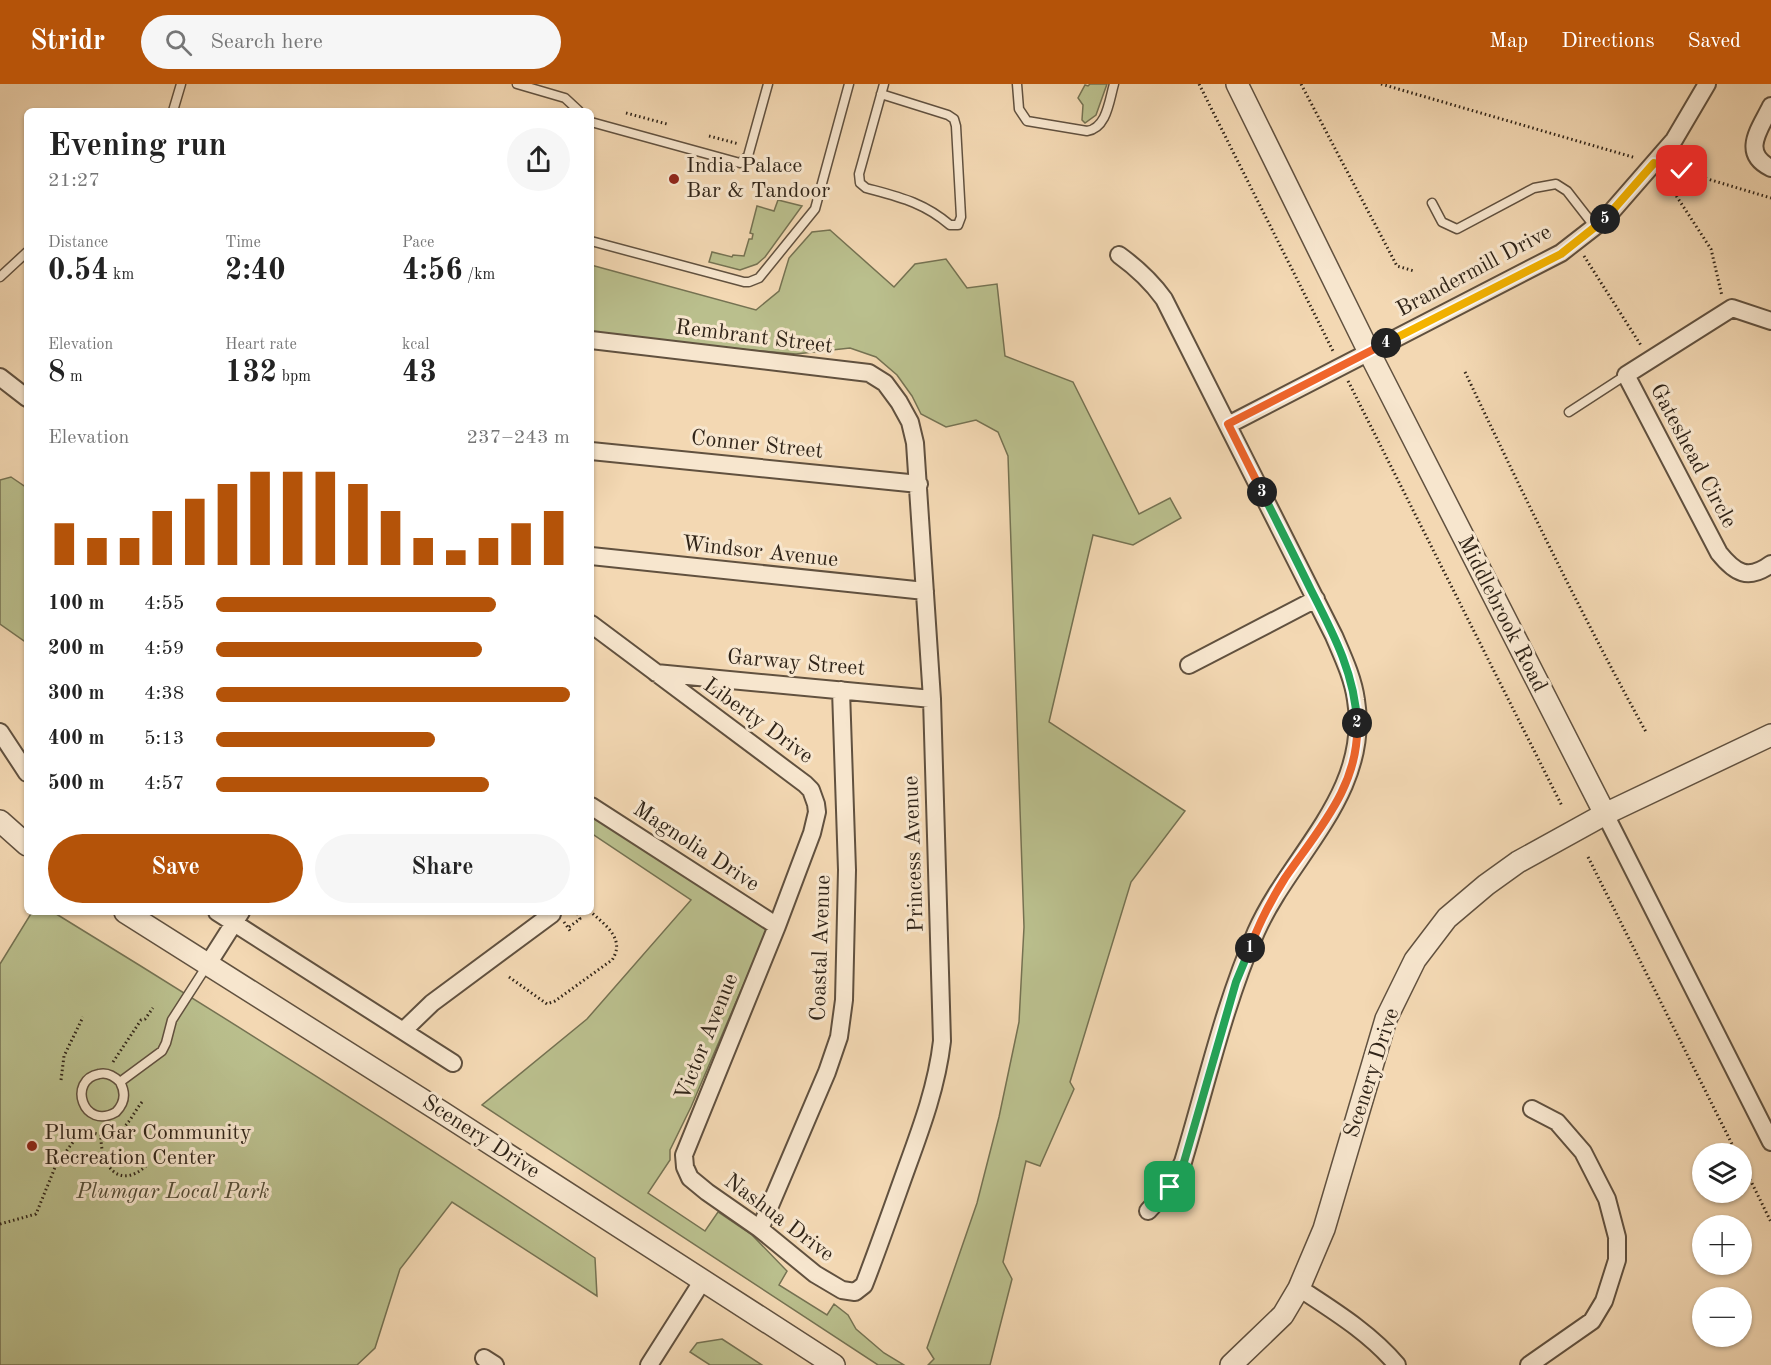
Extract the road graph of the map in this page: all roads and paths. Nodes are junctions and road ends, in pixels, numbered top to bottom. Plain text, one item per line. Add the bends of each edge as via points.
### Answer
1 (181, 84) edge
2 (517, 84) edge
3 (768, 84) edge
4 (849, 84) edge
5 (884, 84) edge
6 (1017, 84) edge
7 (1114, 84) edge
8 (1199, 84) edge
9 (1236, 84) edge
10 (1301, 84) edge
11 (1381, 84) edge
12 (1707, 84) edge
13 (881, 94) junction
14 (1771, 106) edge
15 (174, 108) edge
16 (576, 108) edge
17 (626, 113) dead end
18 (594, 123) edge
19 (667, 124) dead end
20 (709, 136) dead end
21 (750, 147) junction
22 (1654, 163) junction
23 (1771, 168) edge
24 (1771, 198) edge
25 (1432, 203) dead end
26 (1595, 227) junction
27 (594, 242) edge
28 (1575, 242) junction
29 (24, 255) edge
30 (1119, 255) dead end
31 (1414, 271) dead end
32 (0, 277) edge
33 (1725, 312) junction
34 (1771, 321) edge
35 (594, 340) edge
36 (1369, 352) junction
37 (1335, 355) dead end
38 (1650, 360) junction
39 (1465, 372) dead end
40 (1626, 375) junction
41 (0, 377) edge
42 (1347, 379) dead end
43 (24, 396) edge
44 (899, 402) joint
45 (1569, 412) dead end
46 (1228, 424) junction
47 (594, 451) edge
48 (919, 484) junction
49 (594, 556) edge
50 (1771, 564) edge
51 (925, 591) junction
52 (1316, 600) junction
53 (594, 626) edge
54 (1189, 664) dead end
55 (655, 673) junction
56 (841, 690) junction
57 (932, 699) junction
58 (0, 732) edge
59 (1646, 732) dead end
60 (1771, 735) edge
61 (24, 768) edge
62 (1562, 806) dead end
63 (594, 808) edge
64 (1605, 814) junction
65 (0, 821) edge
66 (24, 843) edge
67 (1588, 858) dead end
68 (130, 915) edge
69 (551, 915) edge
70 (578, 915) edge
71 (594, 915) edge
72 (237, 917) edge
73 (777, 926) junction
74 (568, 927) dead end
75 (208, 964) junction
76 (509, 977) dead end
77 (153, 1008) dead end
78 (83, 1017) dead end
79 (402, 1031) junction
80 (453, 1063) dead end
81 (112, 1064) dead end
82 (61, 1080) dead end
83 (120, 1082) junction
84 (142, 1102) dead end
85 (1532, 1109) dead end
86 (101, 1135) junction
87 (1771, 1142) edge
88 (1731, 1143) edge
89 (146, 1166) dead end
90 (685, 1167) joint
91 (1752, 1183) edge
92 (1148, 1212) dead end
93 (1771, 1222) edge
94 (0, 1224) edge
95 (760, 1229) junction
96 (703, 1280) junction
97 (1299, 1288) junction
98 (855, 1292) joint
99 (649, 1365) edge
100 (834, 1365) edge
101 (1231, 1365) edge
102 (1396, 1365) edge
103 (1529, 1365) edge

1 - 15 lane
2 - 16 lane via 565,98
3 - 21 lane
4 - 27 lane via 815,209 759,278 744,282
5 - 13 lane
6 - 7 lane via 1019,109 1027,122 1087,131 1102,122
8 - 37 path
9 - 36 street, Middlebrook Road
10 - 31 path via 1397,266
11 - 22 path
12 - 22 street, Brandermill Drive via 1674,140
13 - 13 lane via 954,119 961,222 958,225 952,226 920,204 860,183 859,174
14 - 23 street via 1754,140 1759,162
17 - 19 path
18 - 21 lane via 736,163 746,159
20 - 21 path
22 - 24 path
22 - 26 street, Brandermill Drive
22 - 33 path via 1711,249
25 - 26 lane via 1442,222 1456,229 1534,188 1556,184 1567,191
26 - 28 street, Brandermill Drive
28 - 36 street, Brandermill Drive via 1561,254
28 - 38 path
29 - 32 lane
30 - 46 street via 1141,271 1164,299
33 - 34 street via 1732,308
33 - 38 street, Gateshead Circle
35 - 44 street, Rembrant Street via 869,374 885,383
36 - 46 street, Brandermill Drive
36 - 64 street, Middlebrook Road
38 - 40 street, Gateshead Circle
39 - 59 path via 1547,544
40 - 45 lane
40 - 50 street, Gateshead Circle via 1719,553 1731,568 1746,574 1762,571
41 - 43 street
42 - 62 path
44 - 48 street, Princess Avenue via 910,422
46 - 52 street
47 - 48 street, Conner Street
48 - 51 street, Princess Avenue
49 - 51 street, Windsor Avenue
51 - 57 street, Princess Avenue
52 - 54 street
52 - 92 street via 1348,668 1356,701 1355,753 1347,783 1335,807 1284,880 1256,933 1236,982 1184,1162 1170,1187
53 - 55 street, Liberty Drive
55 - 56 street, Garway Street
55 - 73 street, Liberty Drive via 805,784 814,796 817,812 812,833
56 - 57 street, Garway Street
56 - 95 street, Coastal Avenue via 847,870 844,1000 839,1037
57 - 98 street, Princess Avenue via 940,1065 876,1253 864,1285
58 - 61 street
60 - 64 street, Scenery Drive
63 - 73 street, Magnolia Drive
64 - 87 street, Middlebrook Road
64 - 97 street, Scenery Drive via 1518,862 1486,885 1447,918 1415,960 1386,1019 1324,1229
65 - 66 street
67 - 88 path
68 - 75 street, Scenery Drive
69 - 79 street via 432,1003
70 - 74 path via 580,918
71 - 76 path via 615,935 612,960 547,1004
72 - 75 street
72 - 79 street
73 - 90 street, Victor Avenue via 690,1138 684,1155
75 - 83 lane via 172,1020 162,1051
75 - 96 street, Scenery Drive
77 - 81 path
78 - 82 path via 64,1056
79 - 80 street
83 - 83 lane via 106,1073 88,1079 81,1096 86,1109 102,1116 116,1112 124,1098
84 - 86 path via 127,1125 116,1133
85 - 103 street via 1557,1122 1583,1152 1607,1199 1617,1237 1617,1260 1604,1301 1592,1321
86 - 89 path via 103,1157 114,1172 136,1175
86 - 94 path via 83,1128 56,1165 36,1214
90 - 95 street, Nashua Drive via 690,1178
91 - 93 path
95 - 98 street, Nashua Drive via 815,1274 842,1290
96 - 99 street
96 - 100 street, Scenery Drive
97 - 101 street, Scenery Drive via 1283,1315
97 - 102 street via 1345,1318

